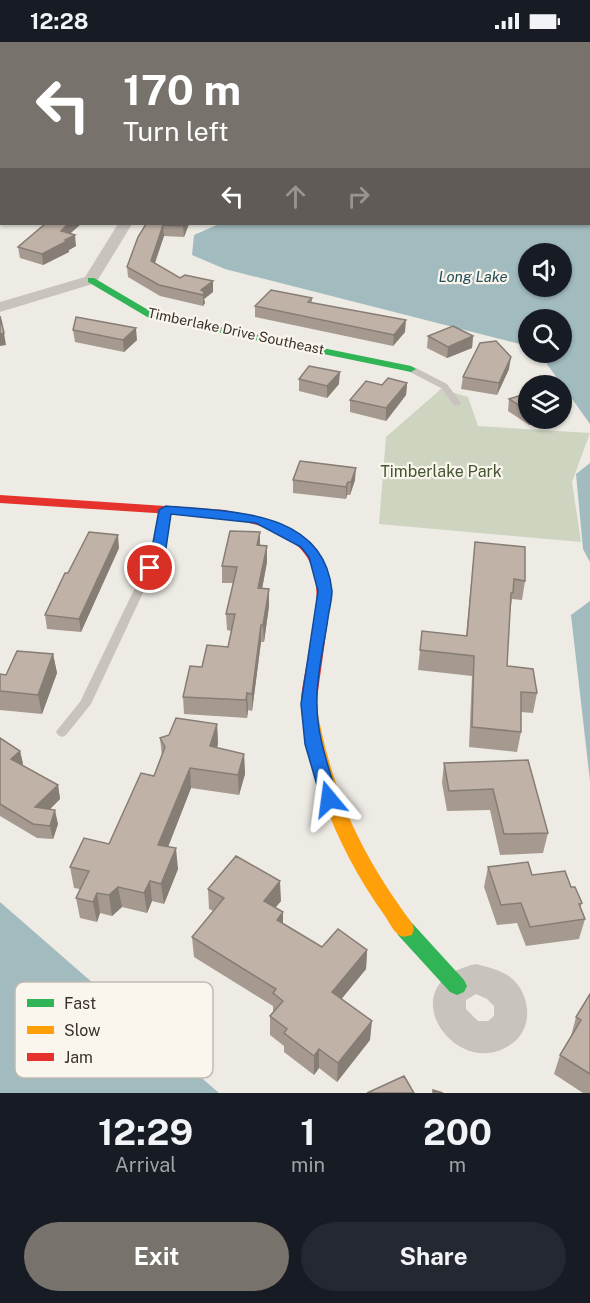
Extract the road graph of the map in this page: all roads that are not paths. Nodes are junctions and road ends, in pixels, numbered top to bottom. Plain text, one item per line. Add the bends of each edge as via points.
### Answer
1 (124, 225) edge
2 (91, 280) junction
3 (0, 307) edge
4 (411, 369) joint
5 (457, 403) dead end
6 (0, 498) edge
7 (166, 510) junction
8 (62, 732) dead end
9 (457, 986) dead end

1 - 2 street
2 - 3 street
2 - 4 street, Timberlake Drive Southeast via 152,316
4 - 5 lane via 444,386
6 - 7 street
7 - 8 lane via 159,548 85,704
7 - 9 street via 258,519 296,536 315,556 325,591 309,704 313,744 329,799 379,895 430,960

